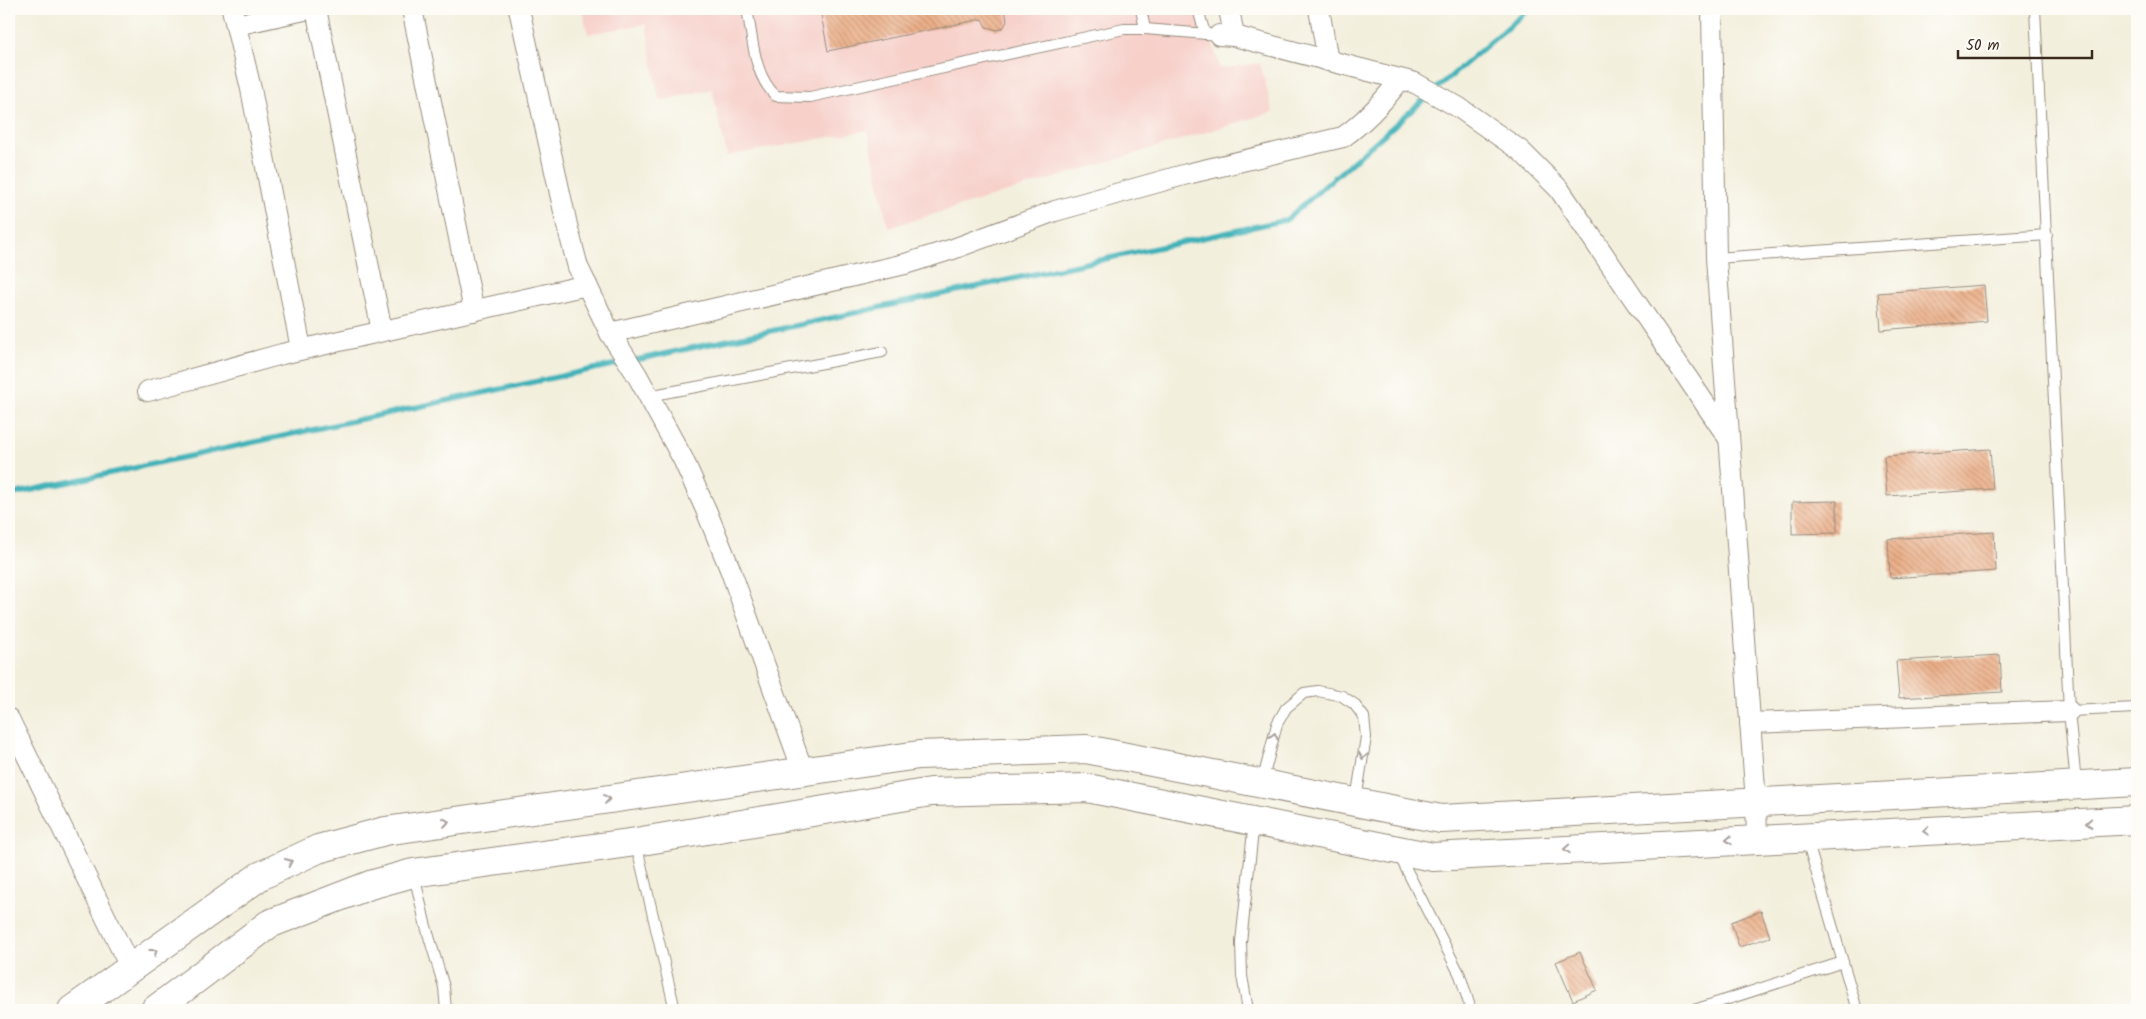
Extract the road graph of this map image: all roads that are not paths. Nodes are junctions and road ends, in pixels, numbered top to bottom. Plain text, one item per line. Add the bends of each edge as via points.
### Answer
1 (309, 9) edge
2 (316, 9) edge
3 (412, 9) edge
4 (519, 9) edge
5 (747, 9) edge
6 (1141, 9) edge
7 (1198, 9) edge
8 (1229, 9) edge
9 (1320, 9) edge
10 (1712, 9) edge
11 (2035, 9) edge
12 (234, 17) edge
13 (1145, 29) junction
14 (1219, 35) junction
15 (1328, 61) junction
16 (1408, 82) junction
17 (2047, 235) junction
18 (1716, 258) junction
19 (587, 285) junction
20 (474, 310) junction
21 (382, 331) junction
22 (610, 333) junction
23 (301, 350) junction
24 (882, 352) dead end
25 (148, 391) dead end
26 (648, 396) junction
27 (1730, 441) junction
28 (2137, 708) edge
29 (2070, 711) junction
30 (9, 719) edge
31 (1750, 723) junction
32 (804, 772) junction
33 (1205, 772) junction
34 (2137, 782) edge
35 (1262, 784) junction
36 (2076, 785) junction
37 (1356, 802) junction
38 (1756, 802) junction
39 (1200, 810) junction
40 (2137, 820) edge
41 (1254, 821) junction
42 (1806, 836) junction
43 (1757, 839) junction
44 (636, 842) junction
45 (1396, 849) junction
46 (413, 873) junction
47 (1842, 962) junction
48 (131, 969) junction
49 (72, 1010) edge
50 (155, 1010) edge
51 (446, 1010) edge
52 (675, 1010) edge
53 (1248, 1010) edge
54 (1471, 1010) edge
55 (1694, 1010) edge
56 (1857, 1010) edge

1 - 12 street
2 - 21 street
3 - 20 street
4 - 19 street via 567,225 578,267
5 - 13 lane via 759,72 767,88 776,96 810,97 1124,29
6 - 13 lane
7 - 14 lane
8 - 14 street
9 - 15 street
10 - 18 street
11 - 17 lane
12 - 23 street
13 - 14 lane
14 - 15 street
15 - 16 street
16 - 22 street via 1361,125 1343,136 1055,211 905,264
16 - 27 street via 1458,107 1521,151 1559,189
17 - 18 lane
17 - 29 lane
18 - 27 street
19 - 20 street
19 - 22 street
20 - 21 street
21 - 23 street
22 - 26 street
23 - 25 street
24 - 26 lane
26 - 32 street via 683,459 706,510
27 - 31 street
28 - 29 lane
29 - 31 street
29 - 36 lane
30 - 48 street
31 - 38 street
32 - 33 main road via 919,755 1086,749
48 -> 32 main road via 260,876 318,849 385,831
33 - 35 main road
33 - 39 main road
34 - 36 main road
35 - 37 main road
35 -> 37 lane via 1277,724 1286,708 1304,693 1318,691 1342,696 1364,717 1366,738
36 - 38 main road
37 - 38 main road via 1441,819
38 - 43 street
39 - 41 main road
39 - 44 main road via 1087,788 931,792
40 -> 42 main road
41 - 45 main road
41 - 53 lane via 1241,942
42 - 43 main road
42 - 47 lane
43 -> 45 main road via 1433,857
44 - 46 main road
44 - 52 lane
45 - 54 lane via 1460,975
46 - 50 main road via 370,885 269,924
46 - 51 lane via 444,987
47 - 55 lane
47 - 56 lane
48 - 49 main road

